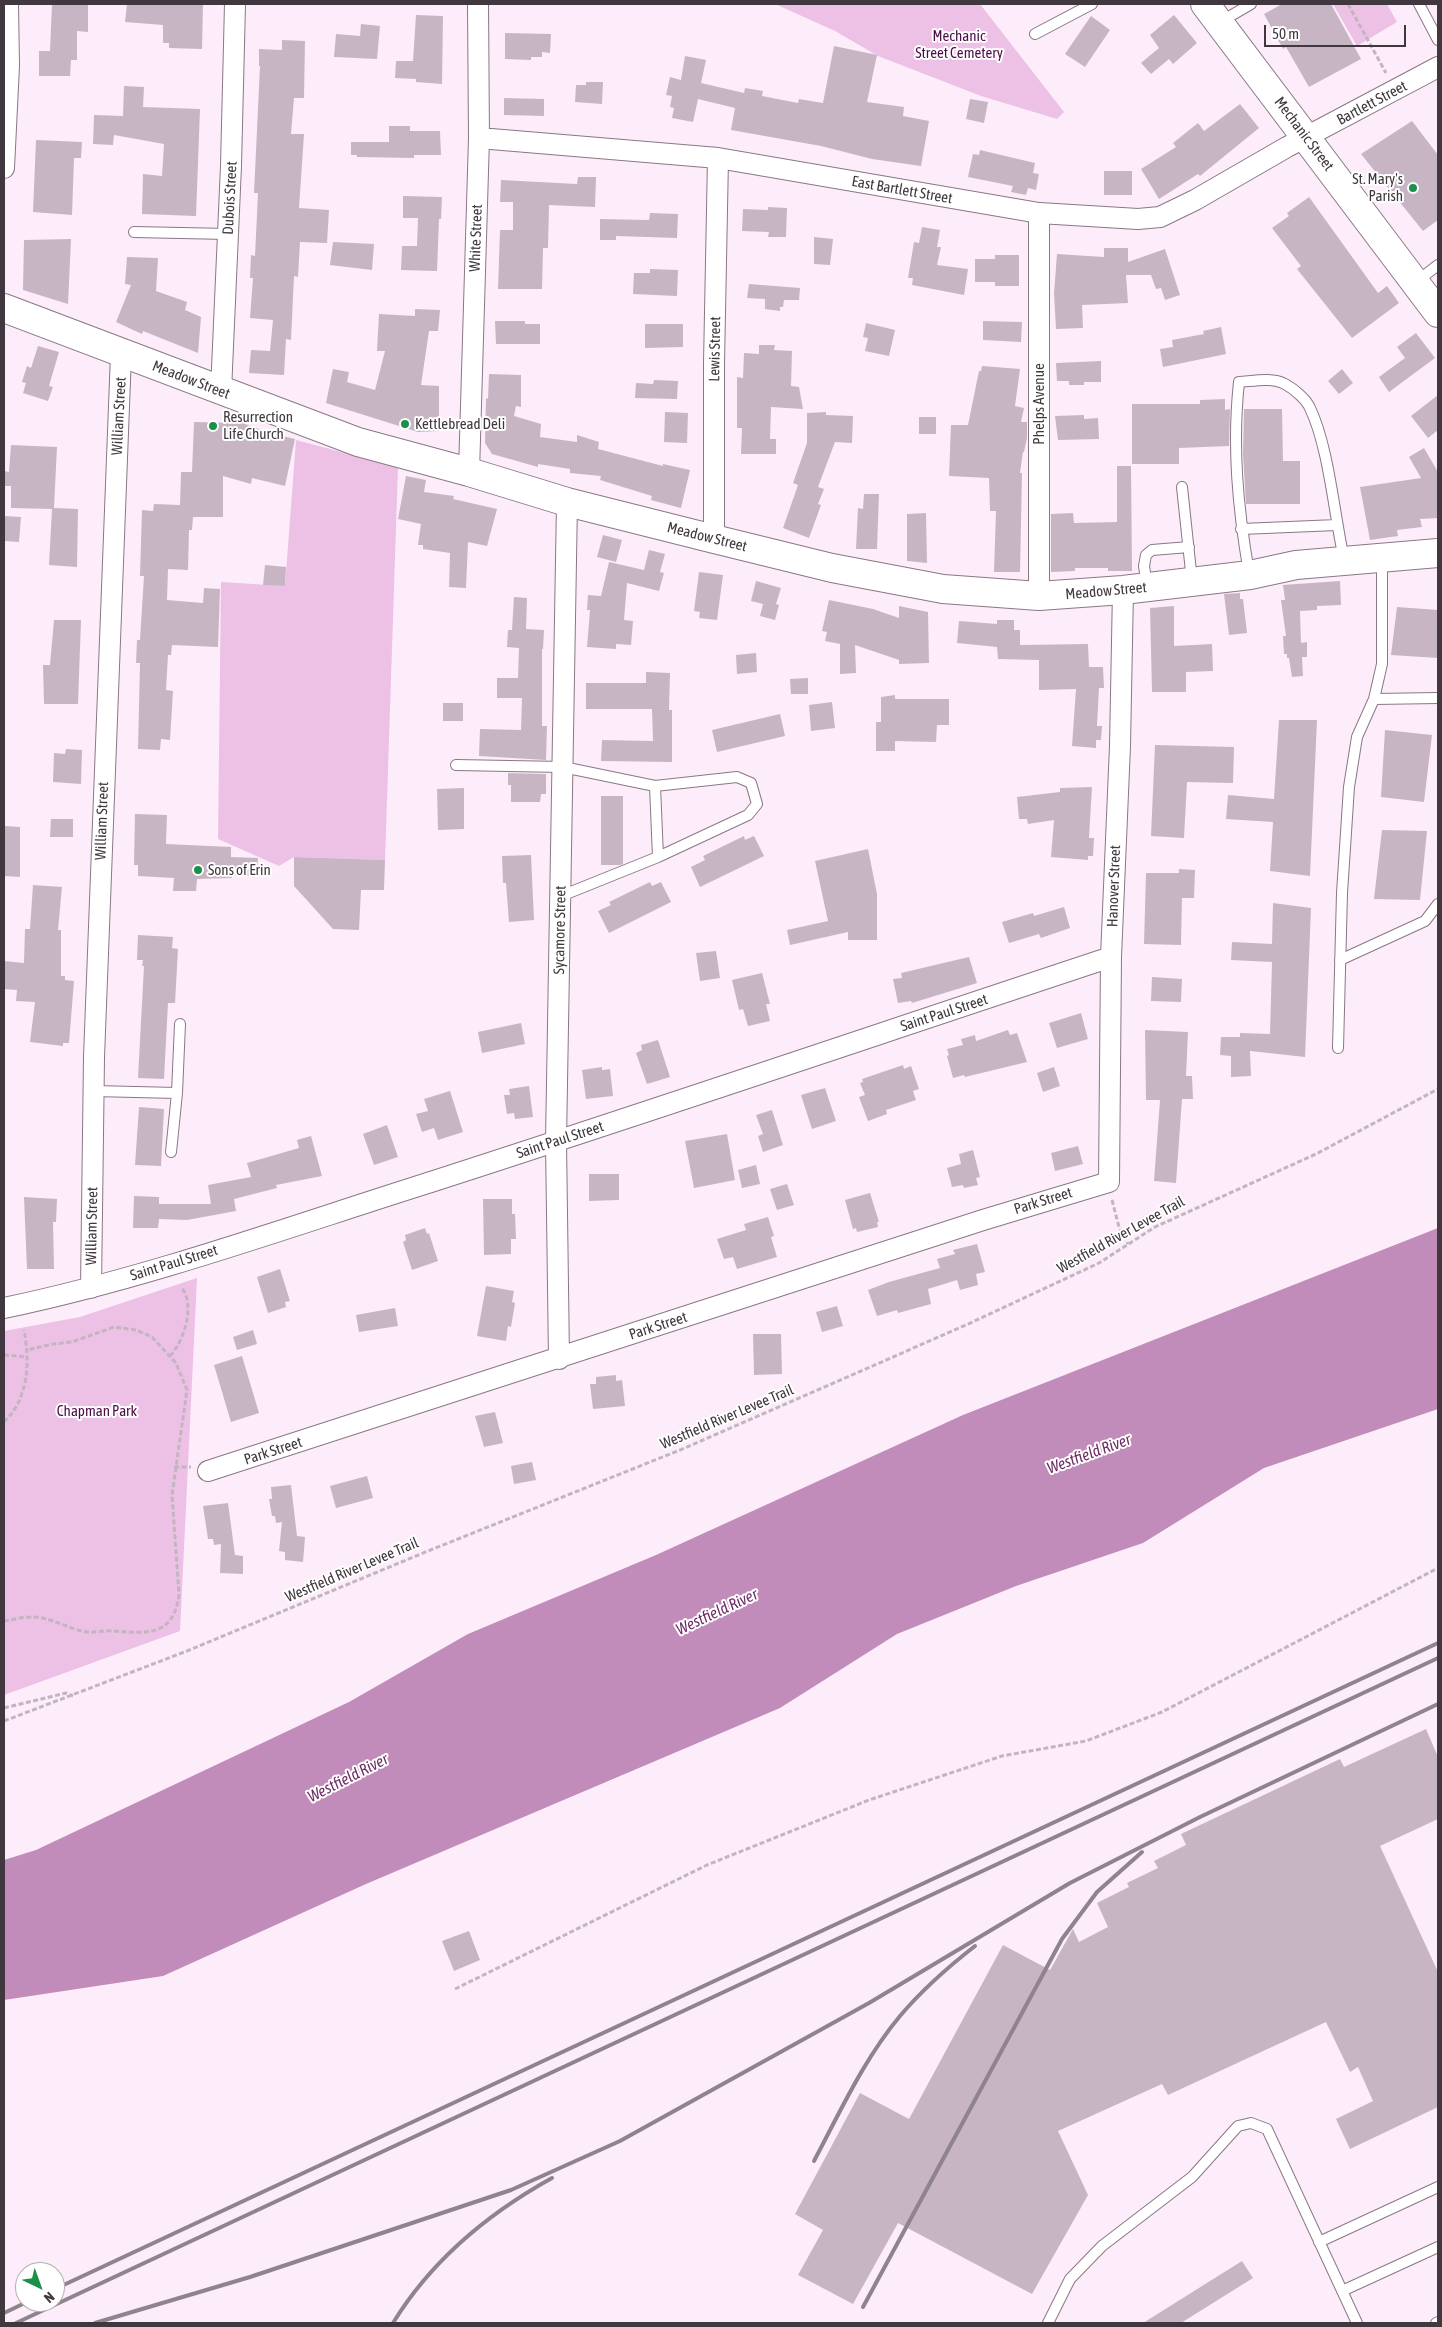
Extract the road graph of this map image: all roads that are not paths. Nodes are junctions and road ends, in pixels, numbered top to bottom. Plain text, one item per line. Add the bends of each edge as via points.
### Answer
1 (8, 4) edge
2 (234, 4) edge
3 (478, 4) edge
4 (1092, 4) edge
5 (1251, 4) edge
6 (1419, 4) edge
7 (1212, 13) edge
8 (1035, 34) dead end
9 (1438, 40) edge
10 (1438, 67) edge
11 (1306, 137) junction
12 (479, 138) junction
13 (718, 158) junction
14 (4, 168) edge
15 (1039, 213) junction
16 (134, 232) dead end
17 (228, 234) junction
18 (1438, 265) edge
19 (1415, 283) junction
20 (4, 308) edge
21 (1438, 313) edge
22 (121, 354) junction
23 (221, 391) junction
24 (469, 472) junction
25 (1182, 487) dead end
26 (567, 502) junction
27 (1337, 525) junction
28 (1241, 529) junction
29 (714, 539) junction
30 (1189, 547) junction
31 (1438, 553) edge
32 (1382, 556) junction
33 (1344, 560) junction
34 (1250, 575) junction
35 (1192, 582) junction
36 (1135, 589) junction
37 (1039, 596) junction
38 (1438, 698) edge
39 (1374, 699) junction
40 (456, 765) dead end
41 (563, 767) junction
42 (656, 786) junction
43 (658, 857) junction
44 (561, 896) junction
45 (1438, 904) edge
46 (1111, 957) junction
47 (1340, 960) junction
48 (180, 1024) dead end
49 (1338, 1048) dead end
50 (94, 1090) junction
51 (177, 1093) junction
52 (556, 1141) junction
53 (172, 1152) dead end
54 (1109, 1182) joint
55 (91, 1288) junction
56 (4, 1308) edge
57 (559, 1359) junction
58 (208, 1471) dead end
59 (1438, 2188) edge
60 (1319, 2242) junction
61 (1438, 2247) edge
62 (1342, 2291) junction
63 (1048, 2323) edge
64 (1357, 2323) edge

1 - 14 street via 9,66
2 - 17 street, Dubois Street
3 - 12 street, White Street
4 - 8 lane
5 - 7 lane
6 - 9 lane
7 - 11 street, Mechanic Street
10 - 11 street, Bartlett Street
11 - 15 street, East Bartlett Street via 1160,217 1138,219
11 - 19 street, Mechanic Street
12 - 13 street, East Bartlett Street
12 - 24 street, White Street
13 - 15 street, East Bartlett Street
13 - 29 street, Lewis Street
15 - 37 street, Phelps Avenue
16 - 17 lane
17 - 23 street, Dubois Street
18 - 19 lane
19 - 21 street, Mechanic Street
20 - 22 street, Meadow Street
22 - 23 street, Meadow Street
22 - 50 street, William Street
23 - 24 street, Meadow Street via 358,442
24 - 26 street, Meadow Street
25 - 30 lane
26 - 29 street, Meadow Street
26 - 41 street, Sycamore Street
27 - 28 lane
27 - 28 lane via 1310,407 1284,384 1270,380 1239,382 1236,415
27 - 33 lane
28 - 34 lane
29 - 37 street, Meadow Street via 832,568 943,589
30 - 35 lane
30 - 36 lane via 1152,550 1146,554
31 - 32 street, Meadow Street
32 - 33 street, Meadow Street
32 - 39 lane via 1382,664
33 - 34 street, Meadow Street via 1296,565
34 - 35 street, Meadow Street
35 - 36 street, Meadow Street
36 - 37 street, Meadow Street
36 - 46 street, Hanover Street via 1120,746
38 - 39 lane
39 - 47 lane via 1356,737 1349,787
40 - 41 lane
41 - 42 lane
41 - 44 street, Sycamore Street
42 - 43 lane
42 - 43 lane via 737,777 750,782 756,804 748,815
43 - 44 lane
44 - 52 street, Sycamore Street
45 - 47 lane via 1425,921
46 - 52 street, Saint Paul Street
46 - 54 street, Hanover Street
47 - 49 lane
48 - 51 lane
50 - 51 lane
50 - 55 street, William Street
51 - 53 lane
52 - 55 street, Saint Paul Street
52 - 57 street, Sycamore Street
54 - 57 street, Park Street
55 - 56 street, Saint Paul Street
57 - 58 street, Park Street
59 - 60 lane
60 - 62 lane
60 - 63 lane via 1267,2129 1251,2123 1238,2126 1192,2177 1102,2246 1070,2279
61 - 62 lane
62 - 64 lane

